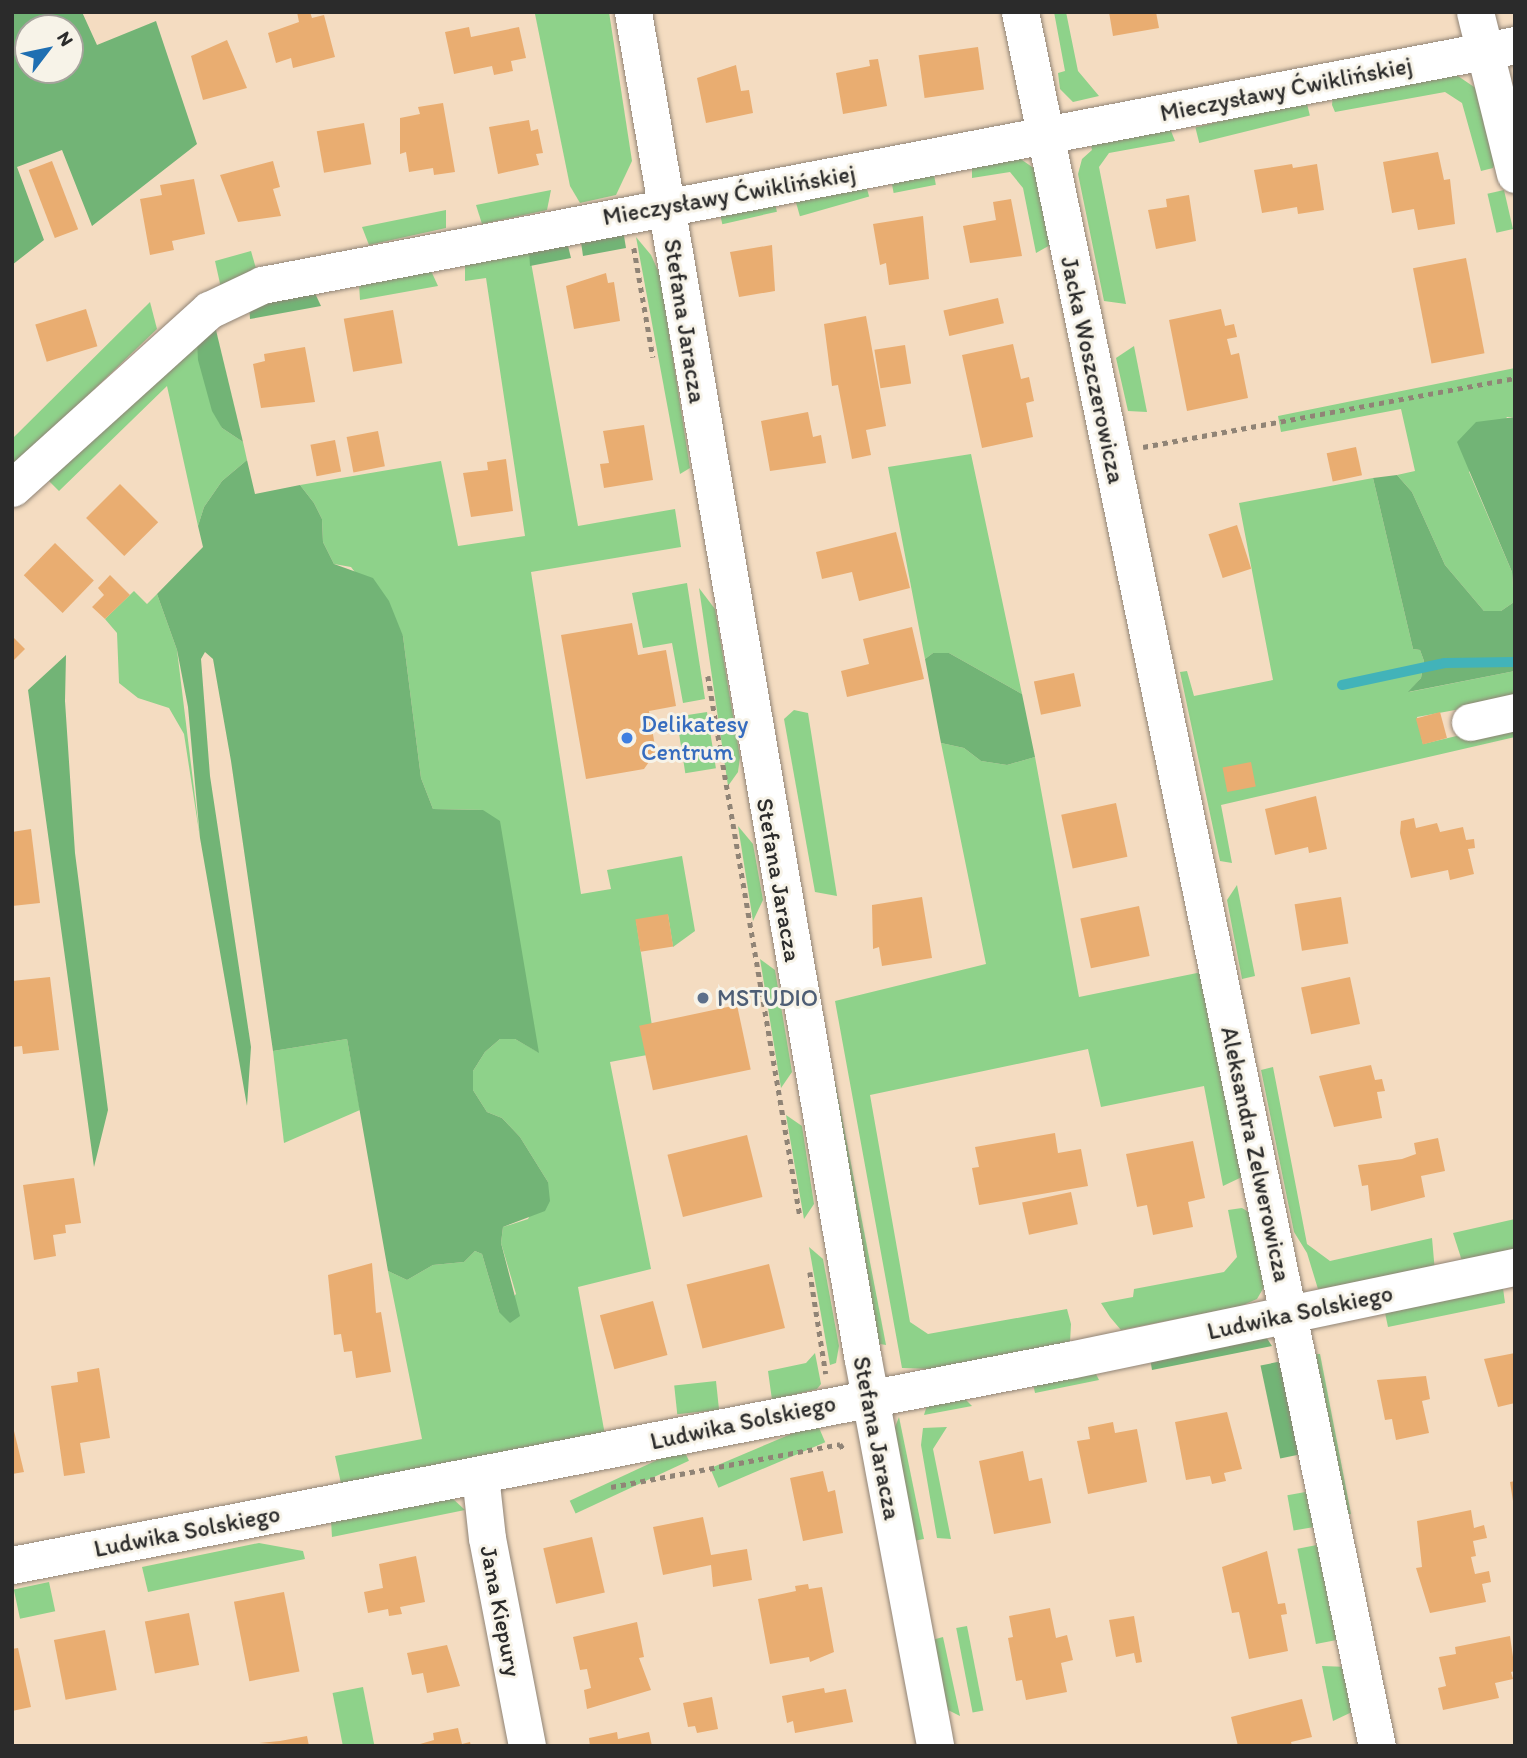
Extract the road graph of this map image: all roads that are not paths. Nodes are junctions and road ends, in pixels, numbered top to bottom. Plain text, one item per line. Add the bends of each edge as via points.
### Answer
1 (633, 12) edge
2 (1020, 12) edge
3 (1475, 12) edge
4 (1500, 47) edge
5 (1047, 136) junction
6 (1515, 174) edge
7 (666, 206) junction
8 (12, 488) edge
9 (1515, 712) edge
10 (1470, 722) dead end
11 (1168, 727) joint
12 (1515, 1267) edge
13 (1289, 1315) junction
14 (869, 1396) junction
15 (480, 1475) junction
16 (12, 1565) edge
17 (527, 1746) edge
18 (935, 1746) edge
19 (1377, 1746) edge

1 - 7 street, Stefana Jaracza
2 - 5 street, Jacka Woszczerowicza
3 - 4 street
4 - 5 street, Mieczysławy Ćwiklińskiej
4 - 6 street
5 - 7 street, Mieczysławy Ćwiklińskiej
5 - 11 street, Jacka Woszczerowicza
7 - 8 street, Mieczysławy Ćwiklińskiej via 262,285 209,310
7 - 14 street, Stefana Jaracza
9 - 10 street
11 - 13 street, Aleksandra Zelwerowicza
12 - 13 street, Ludwika Solskiego
13 - 14 street, Ludwika Solskiego
13 - 19 street, Aleksandra Zelwerowicza
14 - 15 street, Ludwika Solskiego
14 - 18 street, Stefana Jaracza
15 - 16 street, Ludwika Solskiego
15 - 17 street, Jana Kiepury via 487,1538

